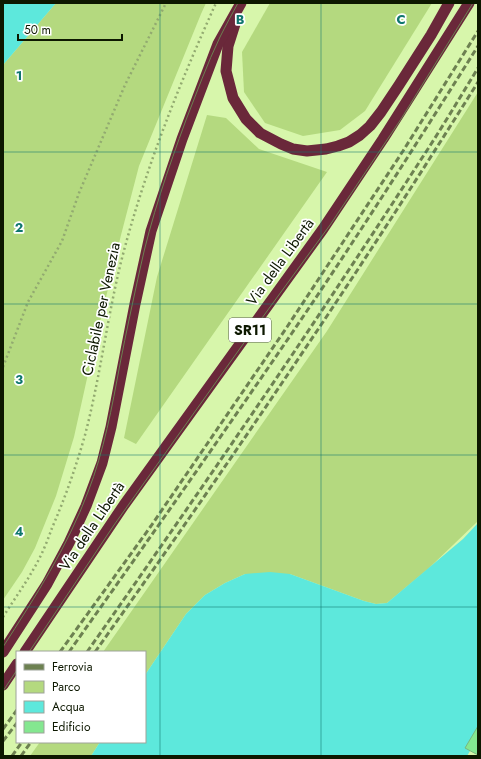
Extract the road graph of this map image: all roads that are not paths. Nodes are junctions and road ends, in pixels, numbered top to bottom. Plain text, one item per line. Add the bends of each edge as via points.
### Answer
1 (242, 3) edge
2 (449, 3) edge
3 (468, 3) edge
4 (26, 651) edge
5 (3, 652) edge
6 (16, 666) edge
7 (3, 685) edge

1 - 2 highway via 228,46 226,71 233,98 246,119 260,133 293,149 308,150 326,149 349,142 370,126 431,35
1 - 5 highway, Via della Libertà via 218,44 151,231 102,463 69,543 47,584
3 - 4 highway, Via della Libertà / SR11 via 323,229 124,505
6 - 7 highway

